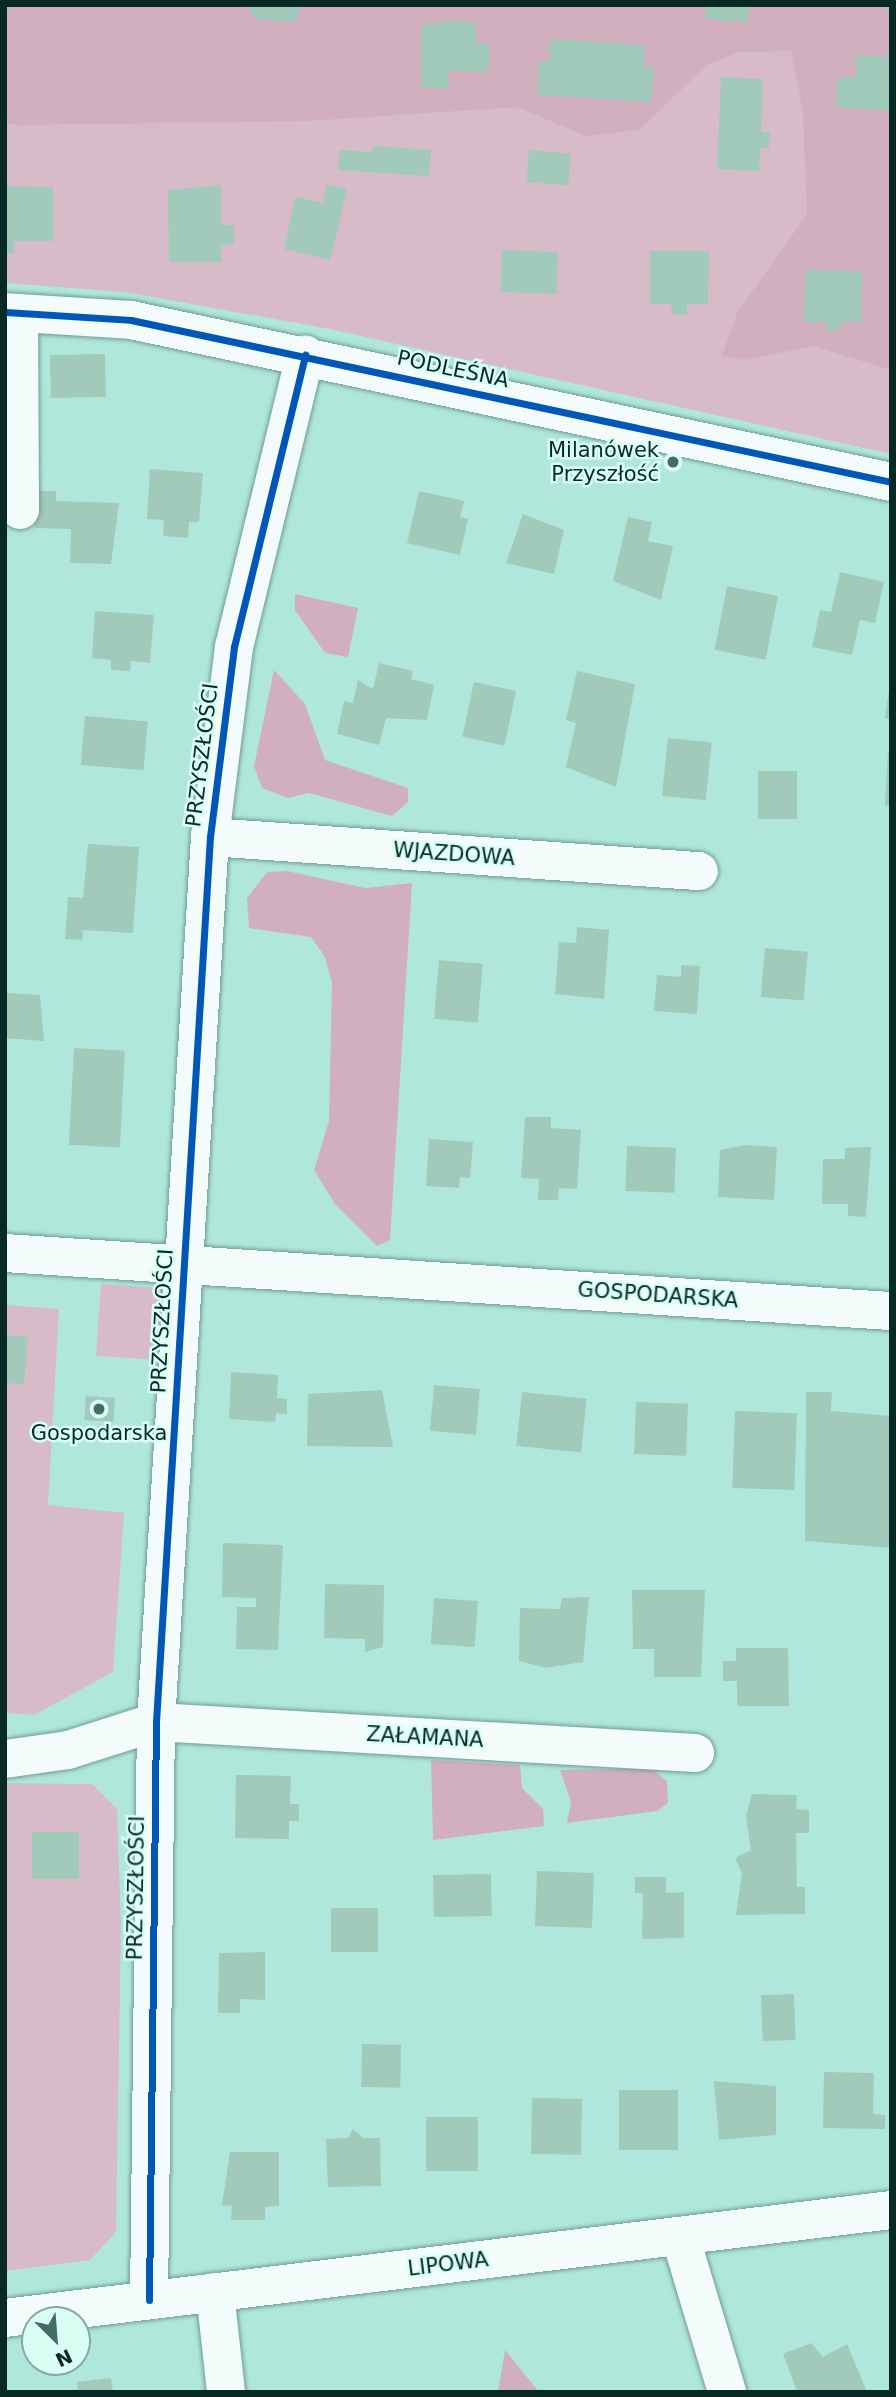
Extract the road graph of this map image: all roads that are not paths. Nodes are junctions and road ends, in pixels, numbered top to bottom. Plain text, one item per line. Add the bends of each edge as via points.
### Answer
1 (12, 313) edge
2 (304, 355) junction
3 (891, 482) edge
4 (20, 510) dead end
5 (209, 837) junction
6 (699, 871) dead end
7 (5, 1253) edge
8 (183, 1262) junction
9 (891, 1311) edge
10 (156, 1722) junction
11 (695, 1753) dead end
12 (5, 1759) edge
13 (891, 2210) edge
14 (680, 2236) junction
15 (215, 2292) junction
16 (149, 2300) junction
17 (5, 2318) edge
18 (226, 2392) edge
19 (727, 2392) edge

1 - 2 street, PODLEŚNA via 131,320
1 - 4 street
2 - 3 street, PODLEŚNA
2 - 5 street, PRZYSZŁOŚCI via 234,647
5 - 6 street, WJAZDOWA
5 - 8 street, PRZYSZŁOŚCI
7 - 8 street, GOSPODARSKA
8 - 9 street, GOSPODARSKA
8 - 10 street, PRZYSZŁOŚCI
10 - 11 street, ZAŁAMANA
10 - 12 street via 68,1750
10 - 16 street, PRZYSZŁOŚCI
13 - 14 street, LIPOWA
14 - 15 street, LIPOWA
14 - 19 street
15 - 16 street, LIPOWA
15 - 18 street
16 - 17 street, LIPOWA

